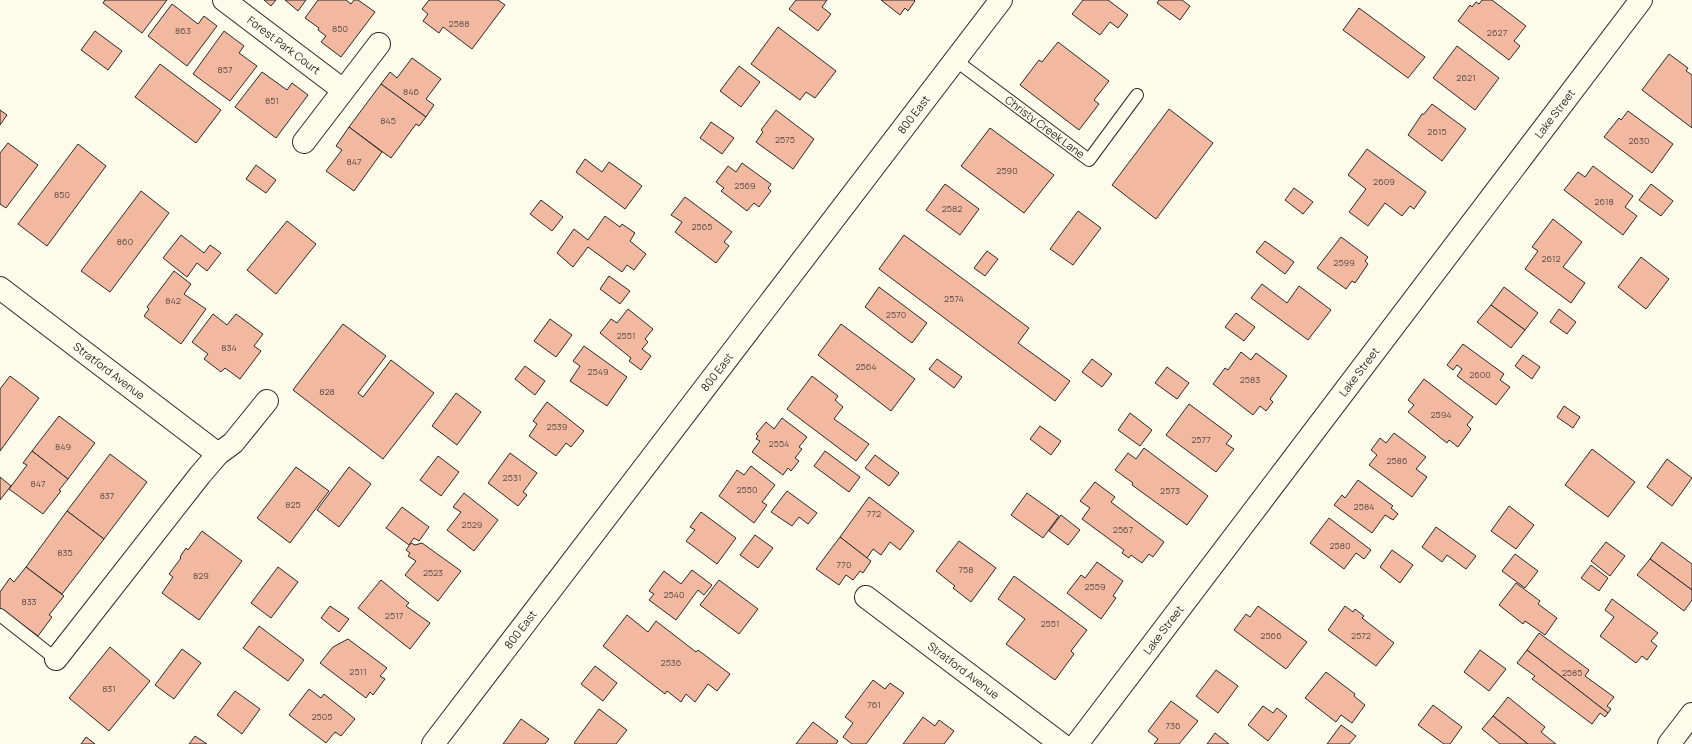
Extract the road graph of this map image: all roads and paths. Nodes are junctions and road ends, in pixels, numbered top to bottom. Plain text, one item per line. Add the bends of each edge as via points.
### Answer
1 (224, 0) edge
2 (1001, 0) edge
3 (1641, 0) edge
4 (379, 44) dead end
5 (955, 60) junction
6 (343, 90) junction
7 (1136, 95) dead end
8 (304, 142) dead end
9 (0, 288) edge
10 (267, 401) dead end
11 (218, 454) junction
12 (866, 597) dead end
13 (0, 615) edge
14 (56, 659) joint
15 (1692, 714) edge
16 (433, 744) edge
17 (1061, 744) edge
18 (1077, 744) edge
19 (1669, 744) edge

1 - 6 street, Forest Park Court
2 - 5 street, 800 East
3 - 18 street, Lake Street
4 - 6 street
5 - 7 lane, Christy Creek Lane via 1089,160
5 - 16 street, 800 East
6 - 8 street
9 - 11 street, Stratford Avenue
10 - 11 street via 233,443
11 - 14 street
12 - 17 street, Stratford Avenue
13 - 14 lane
15 - 19 street

